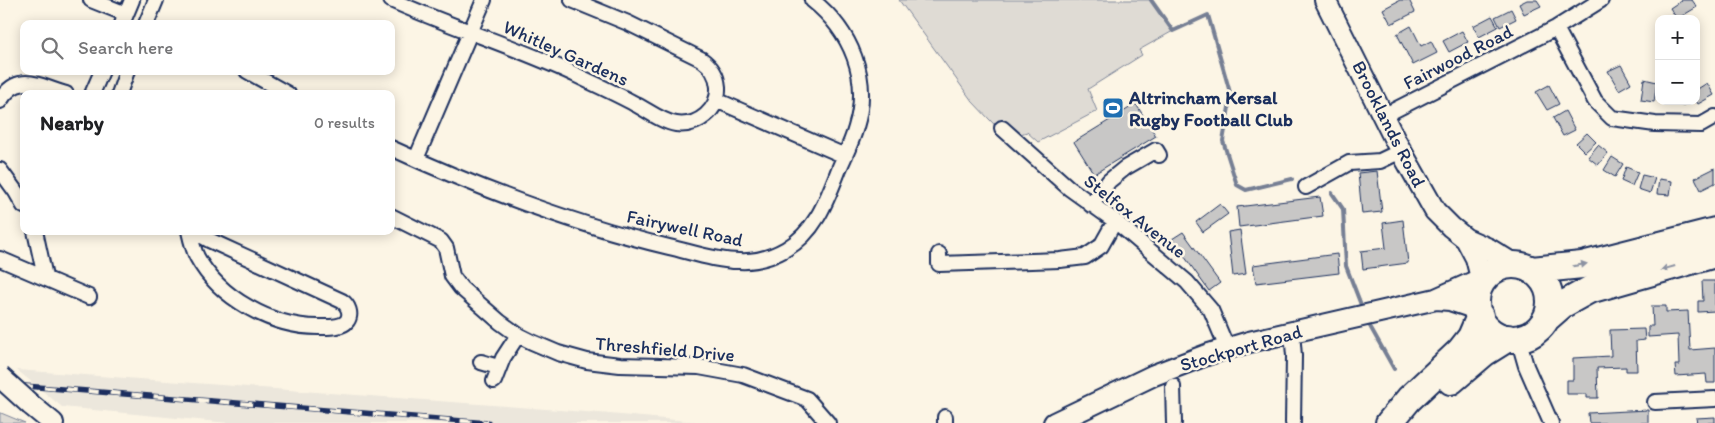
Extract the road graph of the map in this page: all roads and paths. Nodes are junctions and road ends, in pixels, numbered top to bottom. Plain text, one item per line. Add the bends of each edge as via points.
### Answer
1 (91, 0) edge
2 (132, 0) edge
3 (136, 0) edge
4 (390, 0) edge
5 (484, 0) edge
6 (572, 0) edge
7 (812, 0) edge
8 (1325, 0) edge
9 (1601, 0) edge
10 (155, 4) edge
11 (124, 19) edge
12 (148, 20) edge
13 (1556, 28) junction
14 (470, 32) junction
15 (100, 75) edge
16 (125, 75) edge
17 (254, 75) edge
18 (52, 90) edge
19 (94, 90) edge
20 (120, 90) edge
21 (281, 90) edge
22 (716, 100) junction
23 (0, 101) edge
24 (1383, 116) junction
25 (1715, 117) edge
26 (1002, 128) dead end
27 (395, 150) edge
28 (1401, 151) junction
29 (1160, 155) dead end
30 (845, 156) junction
31 (416, 159) junction
32 (0, 170) edge
33 (1306, 187) dead end
34 (20, 199) edge
35 (1091, 205) junction
36 (395, 218) edge
37 (1115, 221) junction
38 (1715, 231) edge
39 (36, 235) edge
40 (192, 235) edge
41 (199, 235) edge
42 (1466, 238) junction
43 (939, 254) dead end
44 (1715, 254) edge
45 (0, 259) edge
46 (1524, 267) junction
47 (44, 277) junction
48 (1482, 282) junction
49 (89, 297) dead end
50 (1436, 299) junction
51 (1479, 312) junction
52 (1546, 319) junction
53 (1292, 332) junction
54 (518, 335) junction
55 (1513, 338) junction
56 (1227, 348) junction
57 (481, 362) dead end
58 (498, 367) junction
59 (0, 377) edge
60 (494, 381) dead end
61 (1173, 386) dead end
62 (1715, 399) edge
63 (1655, 402) dead end
64 (53, 423) edge
65 (828, 423) edge
66 (1054, 423) edge
67 (1174, 423) edge
68 (1293, 423) edge
69 (1389, 423) edge
70 (1410, 423) edge
71 (1551, 423) edge

1 - 11 street
2 - 11 street
3 - 10 street
4 - 14 street, Whitley Gardens
5 - 14 street
6 - 22 street via 701,59 715,74
7 - 30 street, Fairywell Road via 843,31 858,65 860,114
8 - 24 main road, Brooklands Road
9 - 13 street, Fairwood Road
10 - 12 street
13 - 24 street, Fairwood Road
13 - 25 street via 1595,101 1612,118 1655,124 1701,125
14 - 22 street, Whitley Gardens via 538,58 671,123 687,124 700,120 709,113
14 - 31 street
15 - 19 street
16 - 20 street
17 - 21 street
18 - 23 street via 20,83 8,89
22 - 30 street
24 - 28 main road, Brooklands Road
26 - 35 street, Stelfox Avenue
27 - 31 street, Fairywell Road
28 - 33 street via 1380,161 1349,163
28 - 42 main road, Brooklands Road via 1435,211
29 - 35 street via 1156,150 1125,168 1109,181
30 - 31 street, Fairywell Road via 820,214 805,234 776,254 746,261 723,260 592,226 529,205
32 - 34 street
35 - 37 street, Stelfox Avenue
36 - 54 street, Threshfield Drive via 441,241 457,284
37 - 43 street via 1102,246 1085,257 939,264
37 - 56 street, Stelfox Avenue via 1200,296 1217,321
46 -> 38 highway via 1582,265
39 - 47 street
40 - 41 street via 196,254 204,267 227,292 247,307 272,319 312,327 340,326 349,318 347,304 342,301
42 - 46 main road, Brooklands Road
42 - 48 main road, Brooklands Road via 1476,258
44 -> 52 highway via 1589,290 1562,305
45 - 47 street
46 - 48 highway via 1505,266
46 - 52 highway via 1538,274 1547,288 1550,303
47 - 49 street
48 - 50 main road, Stockport Road via 1474,282
48 - 51 highway via 1478,290
50 - 51 main road, Stockport Road via 1450,300
50 - 53 main road, Stockport Road
51 - 55 highway via 1494,333
51 - 69 highway via 1471,337 1460,351 1409,399
52 - 55 highway via 1537,330
53 - 56 main road, Stockport Road
53 - 68 street
54 - 58 street
54 - 65 street, Threshfield Drive via 547,349 587,361 699,367 743,375 807,399
55 - 70 highway via 1488,350 1466,368
55 - 71 street
56 - 66 main road, Stockport Road via 1154,375
57 - 58 street
58 - 60 street
59 - 64 main road, bridge
61 - 67 street
62 - 63 street

